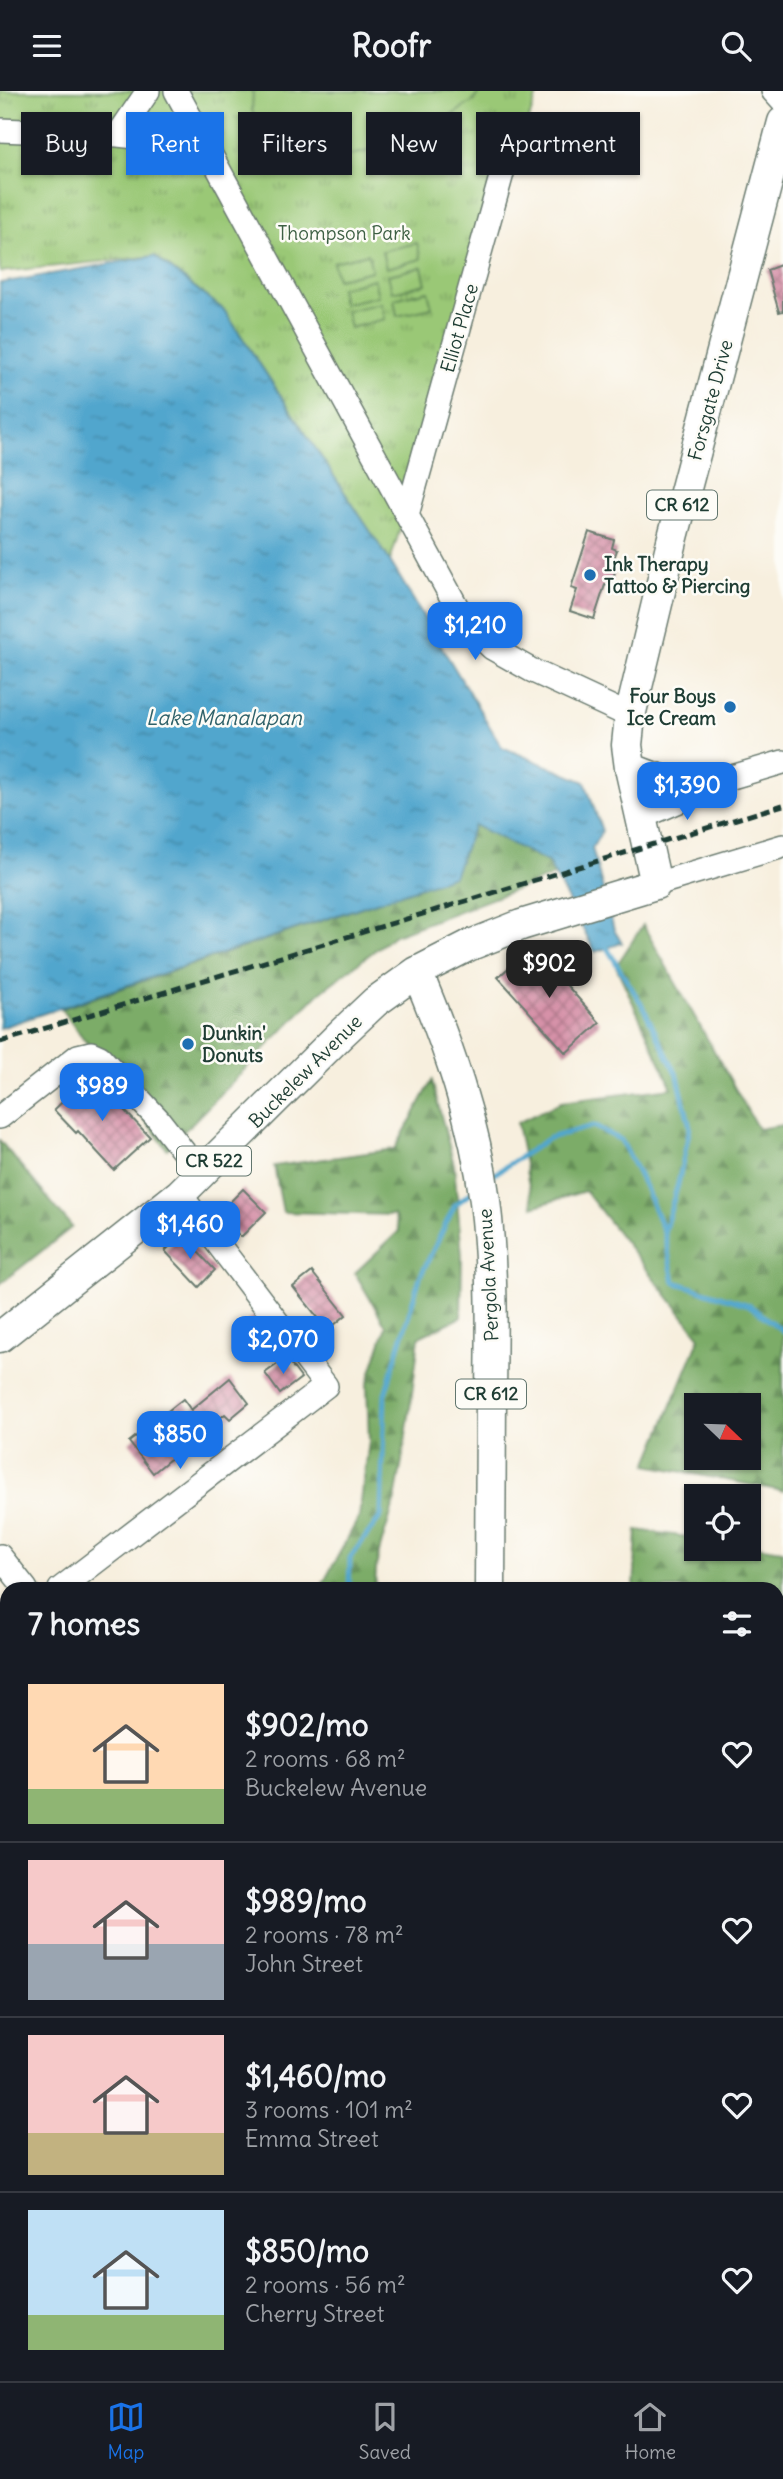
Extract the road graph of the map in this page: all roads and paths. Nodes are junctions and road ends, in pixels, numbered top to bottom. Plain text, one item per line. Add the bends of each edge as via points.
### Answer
1 (148, 91) edge
2 (176, 91) edge
3 (772, 91) edge
4 (783, 102) edge
5 (188, 112) edge
6 (783, 123) edge
7 (0, 130) edge
8 (118, 135) junction
9 (126, 136) edge
10 (223, 175) edge
11 (502, 175) edge
12 (407, 515) junction
13 (630, 716) junction
14 (783, 762) edge
15 (630, 768) junction
16 (708, 784) junction
17 (642, 817) junction
18 (783, 846) edge
19 (656, 884) junction
20 (417, 972) junction
21 (0, 1117) edge
22 (201, 1174) junction
23 (180, 1195) junction
24 (0, 1337) edge
25 (0, 1556) edge
26 (20, 1582) edge
27 (69, 1582) edge
28 (490, 1582) edge

1 - 8 street
2 - 5 street
3 - 4 street
6 - 13 main road, Forsgate Drive / CR 612
7 - 8 street
8 - 9 street
10 - 12 street
11 - 12 street, Elliot Place
12 - 13 street via 457,610 492,648
13 - 15 main road, Forsgate Drive / CR 612
14 - 16 street
15 - 16 main road via 688,787
15 - 17 main road, Forsgate Drive / CR 612
16 - 17 street
17 - 19 main road, Forsgate Drive / CR 612
18 - 19 street, CR 522
19 - 20 main road, Buckelew Avenue / CR 522 via 521,925
20 - 22 main road, Buckelew Avenue / CR 522 via 375,1002
20 - 28 main road, Pergola Avenue / CR 612 via 443,1035 476,1149 484,1199 492,1311
21 - 22 street via 78,1056 91,1053 158,1119
22 - 23 main road, Buckelew Avenue / CR 522
23 - 24 main road, Buckelew Avenue / CR 522
23 - 27 street via 326,1387
25 - 26 street

